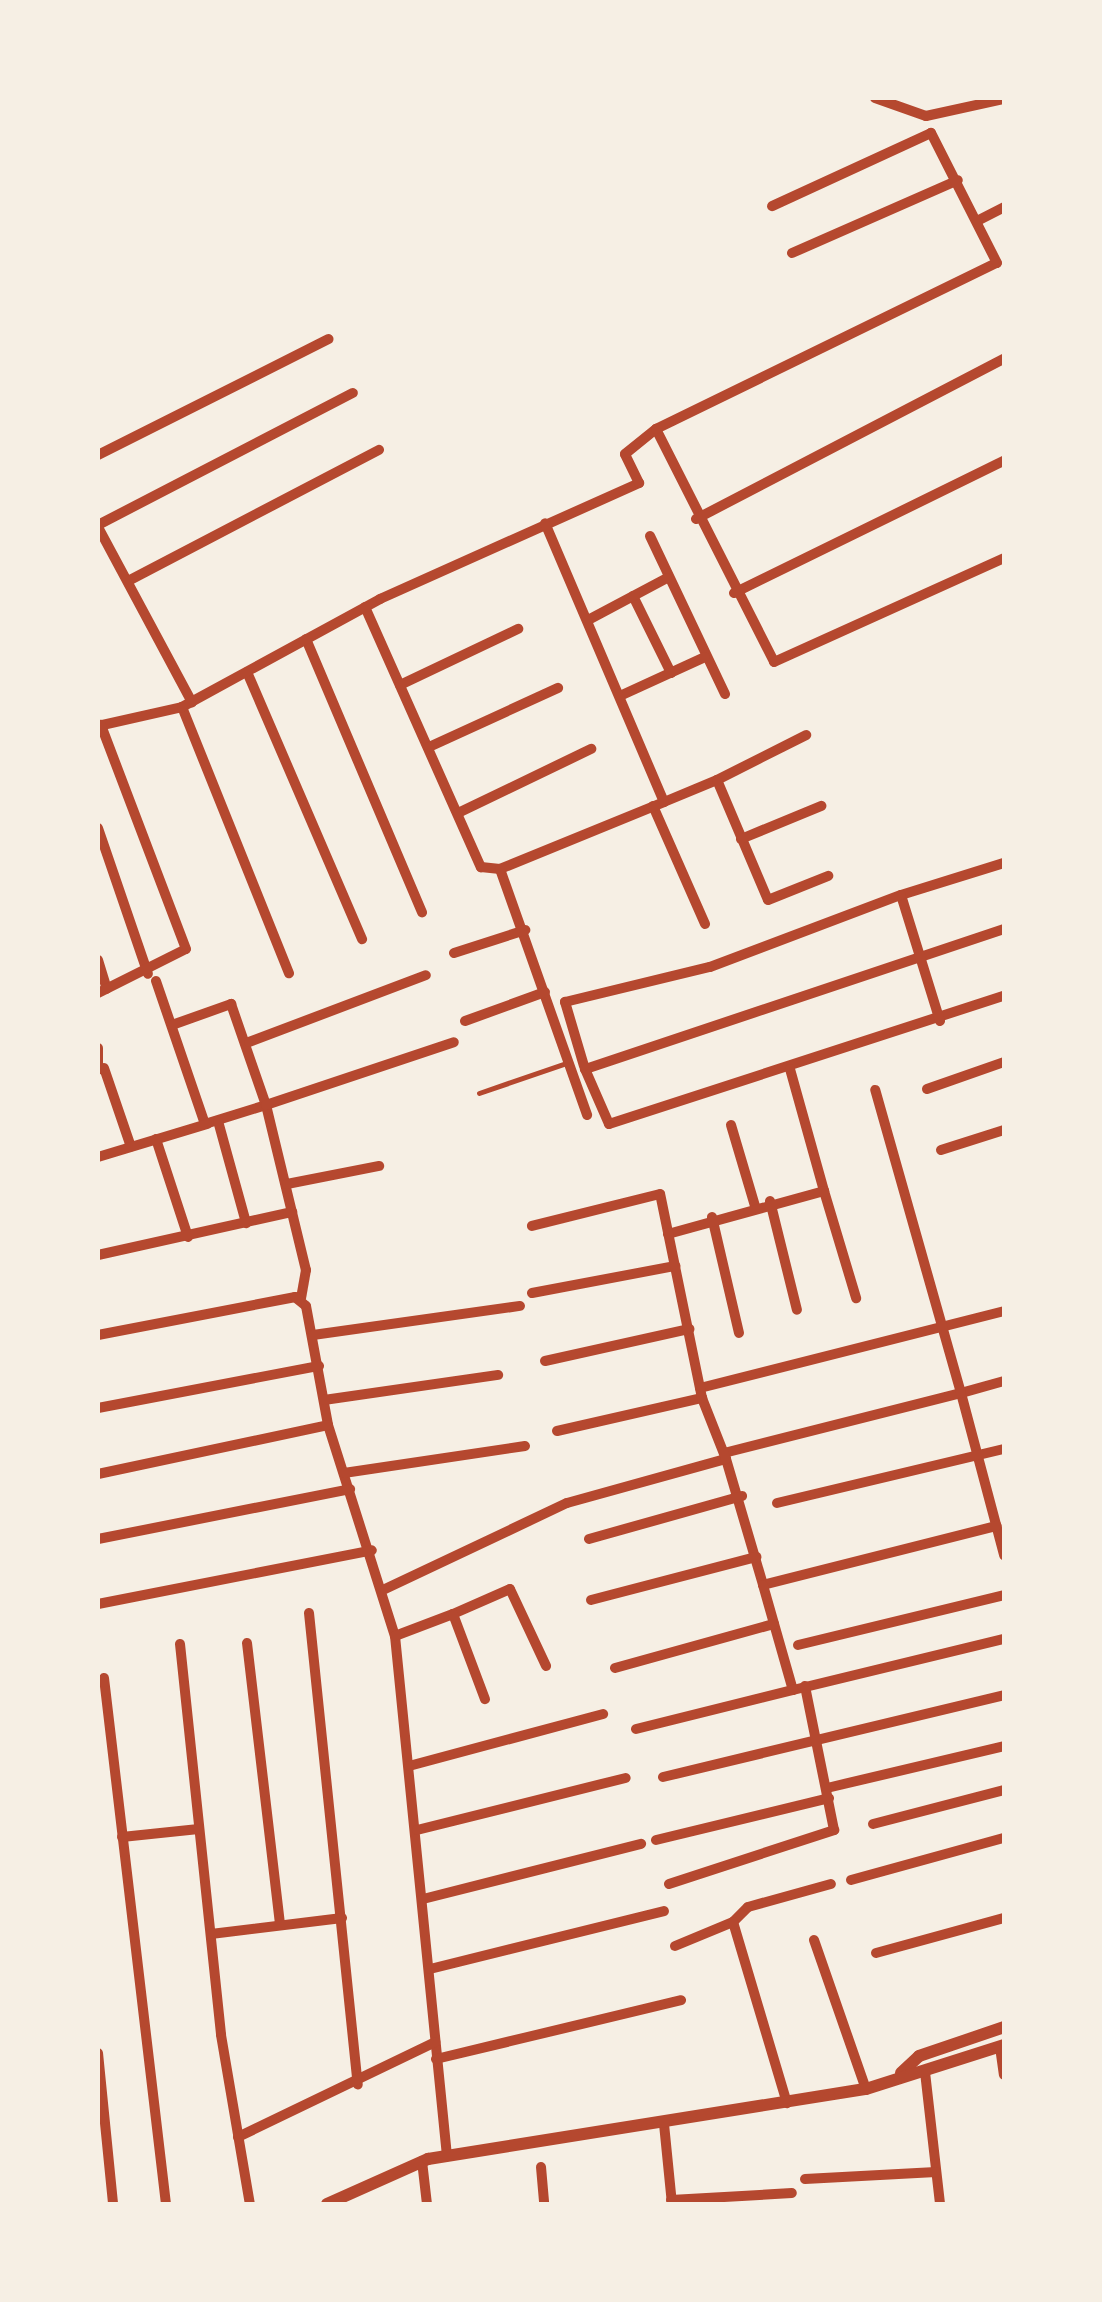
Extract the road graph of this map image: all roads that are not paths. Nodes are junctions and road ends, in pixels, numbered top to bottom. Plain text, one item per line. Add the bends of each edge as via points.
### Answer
1 (875, 98) edge
2 (1004, 99) edge
3 (958, 180) junction
4 (772, 206) dead end
5 (1004, 207) edge
6 (979, 220) junction
7 (792, 253) dead end
8 (997, 263) junction
9 (1004, 276) edge
10 (329, 338) dead end
11 (1004, 359) edge
12 (353, 392) dead end
13 (656, 429) junction
14 (380, 450) dead end
15 (98, 455) edge
16 (1004, 461) edge
17 (696, 519) junction
18 (545, 523) junction
19 (98, 526) edge
20 (650, 536) dead end
21 (1004, 558) edge
22 (667, 578) junction
23 (130, 580) junction
24 (734, 594) junction
25 (633, 596) junction
26 (366, 607) junction
27 (590, 620) junction
28 (518, 629) dead end
29 (306, 640) junction
30 (705, 657) junction
31 (247, 672) junction
32 (671, 673) junction
33 (400, 684) junction
34 (558, 688) dead end
35 (725, 694) dead end
36 (622, 695) junction
37 (187, 704) junction
38 (99, 725) edge
39 (806, 735) dead end
40 (428, 746) junction
41 (591, 749) dead end
42 (717, 780) junction
43 (658, 804) junction
44 (821, 806) dead end
45 (458, 812) junction
46 (98, 828) edge
47 (741, 839) junction
48 (1004, 862) edge
49 (500, 869) junction
50 (828, 876) dead end
51 (900, 896) junction
52 (422, 912) dead end
53 (705, 924) dead end
54 (1004, 928) edge
55 (525, 930) junction
56 (362, 939) dead end
57 (454, 953) dead end
58 (98, 960) edge
59 (921, 962) junction
60 (289, 973) dead end
61 (426, 975) dead end
62 (152, 978) junction
63 (102, 991) edge
64 (546, 992) junction
65 (1004, 996) edge
66 (465, 1021) dead end
67 (940, 1021) junction
68 (172, 1025) junction
69 (249, 1042) junction
70 (454, 1042) dead end
71 (98, 1048) edge
72 (569, 1062) junction
73 (1004, 1062) edge
74 (584, 1066) junction
75 (101, 1069) edge
76 (790, 1070) junction
77 (927, 1089) dead end
78 (875, 1090) dead end
79 (480, 1093) dead end
80 (266, 1105) junction
81 (587, 1114) dead end
82 (212, 1122) junction
83 (731, 1124) dead end
84 (1004, 1130) edge
85 (156, 1140) junction
86 (131, 1147) junction
87 (941, 1150) dead end
88 (98, 1157) edge
89 (379, 1166) dead end
90 (287, 1184) junction
91 (824, 1191) junction
92 (770, 1202) junction
93 (755, 1206) junction
94 (292, 1212) junction
95 (712, 1217) junction
96 (246, 1223) junction
97 (532, 1226) dead end
98 (668, 1234) junction
99 (188, 1237) junction
100 (98, 1255) edge
101 (675, 1266) junction
102 (532, 1293) dead end
103 (301, 1298) junction
104 (856, 1298) dead end
105 (520, 1306) dead end
106 (797, 1310) dead end
107 (1004, 1311) edge
108 (944, 1325) junction
109 (689, 1329) junction
110 (739, 1333) dead end
111 (98, 1334) edge
112 (313, 1335) junction
113 (545, 1362) dead end
114 (318, 1366) junction
115 (498, 1375) dead end
116 (1004, 1382) edge
117 (961, 1392) junction
118 (701, 1393) junction
119 (324, 1400) junction
120 (98, 1408) edge
121 (328, 1425) junction
122 (557, 1431) dead end
123 (525, 1446) dead end
124 (1004, 1449) edge
125 (725, 1456) junction
126 (978, 1456) junction
127 (344, 1472) junction
128 (98, 1474) edge
129 (350, 1490) junction
130 (742, 1496) junction
131 (778, 1503) dead end
132 (997, 1526) junction
133 (98, 1539) edge
134 (589, 1539) dead end
135 (372, 1550) junction
136 (1004, 1555) edge
137 (756, 1558) junction
138 (763, 1585) junction
139 (385, 1589) junction
140 (1004, 1595) edge
141 (591, 1600) dead end
142 (98, 1604) edge
143 (309, 1613) dead end
144 (453, 1614) junction
145 (774, 1624) junction
146 (395, 1636) junction
147 (1004, 1639) edge
148 (248, 1643) dead end
149 (180, 1644) dead end
150 (798, 1646) dead end
151 (546, 1666) dead end
152 (615, 1668) dead end
153 (104, 1678) dead end
154 (805, 1686) junction
155 (792, 1690) junction
156 (1002, 1696) edge
157 (486, 1699) dead end
158 (1004, 1711) edge
159 (604, 1714) dead end
160 (636, 1728) dead end
161 (816, 1739) junction
162 (1004, 1746) edge
163 (408, 1766) junction
164 (663, 1777) dead end
165 (626, 1778) dead end
166 (1004, 1790) edge
167 (828, 1793) junction
168 (872, 1824) dead end
169 (200, 1829) junction
170 (417, 1830) junction
171 (122, 1837) junction
172 (1004, 1838) edge
173 (656, 1840) dead end
174 (641, 1844) dead end
175 (851, 1880) dead end
176 (669, 1884) dead end
177 (831, 1884) dead end
178 (423, 1899) junction
179 (664, 1911) dead end
180 (342, 1918) junction
181 (1004, 1918) edge
182 (733, 1922) junction
183 (280, 1924) junction
184 (211, 1934) junction
185 (814, 1940) dead end
186 (675, 1946) dead end
187 (876, 1954) dead end
188 (430, 1968) junction
189 (681, 2000) dead end
190 (1004, 2027) edge
191 (435, 2042) junction
192 (1002, 2046) edge
193 (98, 2053) edge
194 (436, 2059) junction
195 (925, 2072) junction
196 (901, 2074) junction
197 (1004, 2075) edge
198 (358, 2084) junction
199 (866, 2088) junction
200 (787, 2103) junction
201 (664, 2124) junction
202 (238, 2137) junction
203 (447, 2156) junction
204 (422, 2161) junction
205 (541, 2167) dead end
206 (936, 2172) junction
207 (806, 2179) dead end
208 (792, 2194) dead end
209 (672, 2202) edge
210 (113, 2204) edge
211 (166, 2204) edge
212 (250, 2204) edge
213 (327, 2204) edge
214 (427, 2204) edge
215 (544, 2204) edge
216 (940, 2204) edge

1 - 2 street via 926,116
3 - 4 street via 932,133
3 - 6 street
3 - 7 street
5 - 6 street
6 - 8 street
8 - 9 street
8 - 13 street
10 - 15 street
11 - 17 street
12 - 19 street
13 - 17 street
13 - 18 street via 626,454 639,482
14 - 23 street
16 - 24 street
17 - 24 street
18 - 26 street
18 - 27 street
19 - 23 street
20 - 22 street
21 - 24 street via 774,662
22 - 25 street
22 - 30 street
23 - 37 street
25 - 27 street
25 - 32 street
26 - 29 street
26 - 33 street
27 - 36 street
28 - 33 street
29 - 31 street
29 - 52 street
30 - 32 street
30 - 35 street
31 - 37 street
31 - 56 street
32 - 36 street
33 - 40 street
34 - 40 street
36 - 43 street
37 - 38 street
37 - 60 street
38 - 62 street via 186,949
39 - 42 street
40 - 45 street
41 - 45 street
42 - 43 street
42 - 47 street
43 - 49 street
43 - 53 street
44 - 47 street
45 - 49 street via 481,867
46 - 62 street
47 - 50 street via 768,900
48 - 51 street
49 - 55 street
51 - 59 street
51 - 74 street via 710,966 565,1002
54 - 59 street
55 - 57 street
55 - 64 street
58 - 63 street
59 - 67 street
59 - 74 street
61 - 69 street
62 - 63 street
62 - 68 street
64 - 66 street
64 - 72 street
65 - 67 street
67 - 76 street
68 - 69 street via 231,1004
68 - 82 street
69 - 80 street
70 - 80 street
71 - 75 street
72 - 79 lane
72 - 81 street
73 - 77 street
74 - 76 street via 608,1124
75 - 86 street
76 - 91 street
78 - 108 street
80 - 82 street
80 - 90 street
82 - 85 street
82 - 96 street
83 - 93 street
84 - 87 street
85 - 86 street
85 - 99 street
86 - 88 street
89 - 90 street
90 - 94 street
91 - 92 street
91 - 104 street
92 - 93 street
92 - 106 street
93 - 95 street
94 - 96 street
94 - 103 street via 306,1270
95 - 98 street
95 - 110 street
96 - 99 street
97 - 98 street via 654,1191
98 - 101 street
99 - 100 street
101 - 102 street
101 - 109 street
103 - 111 street
103 - 112 street
105 - 112 street
107 - 108 street
108 - 117 street
108 - 118 street
109 - 113 street
109 - 118 street
112 - 114 street
114 - 119 street
114 - 120 street
115 - 119 street
116 - 117 street
117 - 125 street
117 - 126 street
118 - 122 street
118 - 125 street
119 - 121 street
121 - 127 street
121 - 128 street
123 - 127 street
124 - 126 street
125 - 130 street
125 - 139 street via 567,1503
126 - 131 street
126 - 132 street
127 - 129 street
129 - 133 street
129 - 135 street
130 - 134 street
130 - 137 street
132 - 136 street
132 - 138 street
135 - 139 street
135 - 142 street
137 - 138 street
137 - 141 street
138 - 145 street
139 - 146 street
140 - 150 street
143 - 180 street
144 - 146 street
144 - 151 street via 510,1589
144 - 157 street
145 - 152 street
145 - 155 street
146 - 163 street
147 - 154 street
148 - 183 street
149 - 169 street
153 - 171 street
154 - 155 street
154 - 161 street
155 - 160 street
156 - 158 street
156 - 161 street
159 - 163 street
161 - 164 street
161 - 167 street
162 - 167 street
163 - 170 street
165 - 170 street
166 - 168 street
167 - 173 street
167 - 176 street via 834,1830
169 - 171 street
169 - 184 street
170 - 178 street
171 - 211 street
172 - 175 street
174 - 178 street
177 - 182 street via 748,1907
178 - 188 street
179 - 188 street
180 - 183 street
180 - 198 street
181 - 187 street
182 - 186 street
182 - 200 street
183 - 184 street
184 - 202 street
185 - 199 street
188 - 191 street
189 - 194 street
190 - 196 street via 919,2056
191 - 194 street
191 - 198 street
192 - 195 street
192 - 197 street
193 - 210 street
194 - 203 street
195 - 196 street
195 - 206 street
196 - 199 street
198 - 202 street
199 - 200 street
200 - 201 street
201 - 203 street
201 - 209 street
202 - 212 street
203 - 204 street
204 - 213 street
204 - 214 street
205 - 215 street
206 - 207 street
206 - 216 street
208 - 209 street

